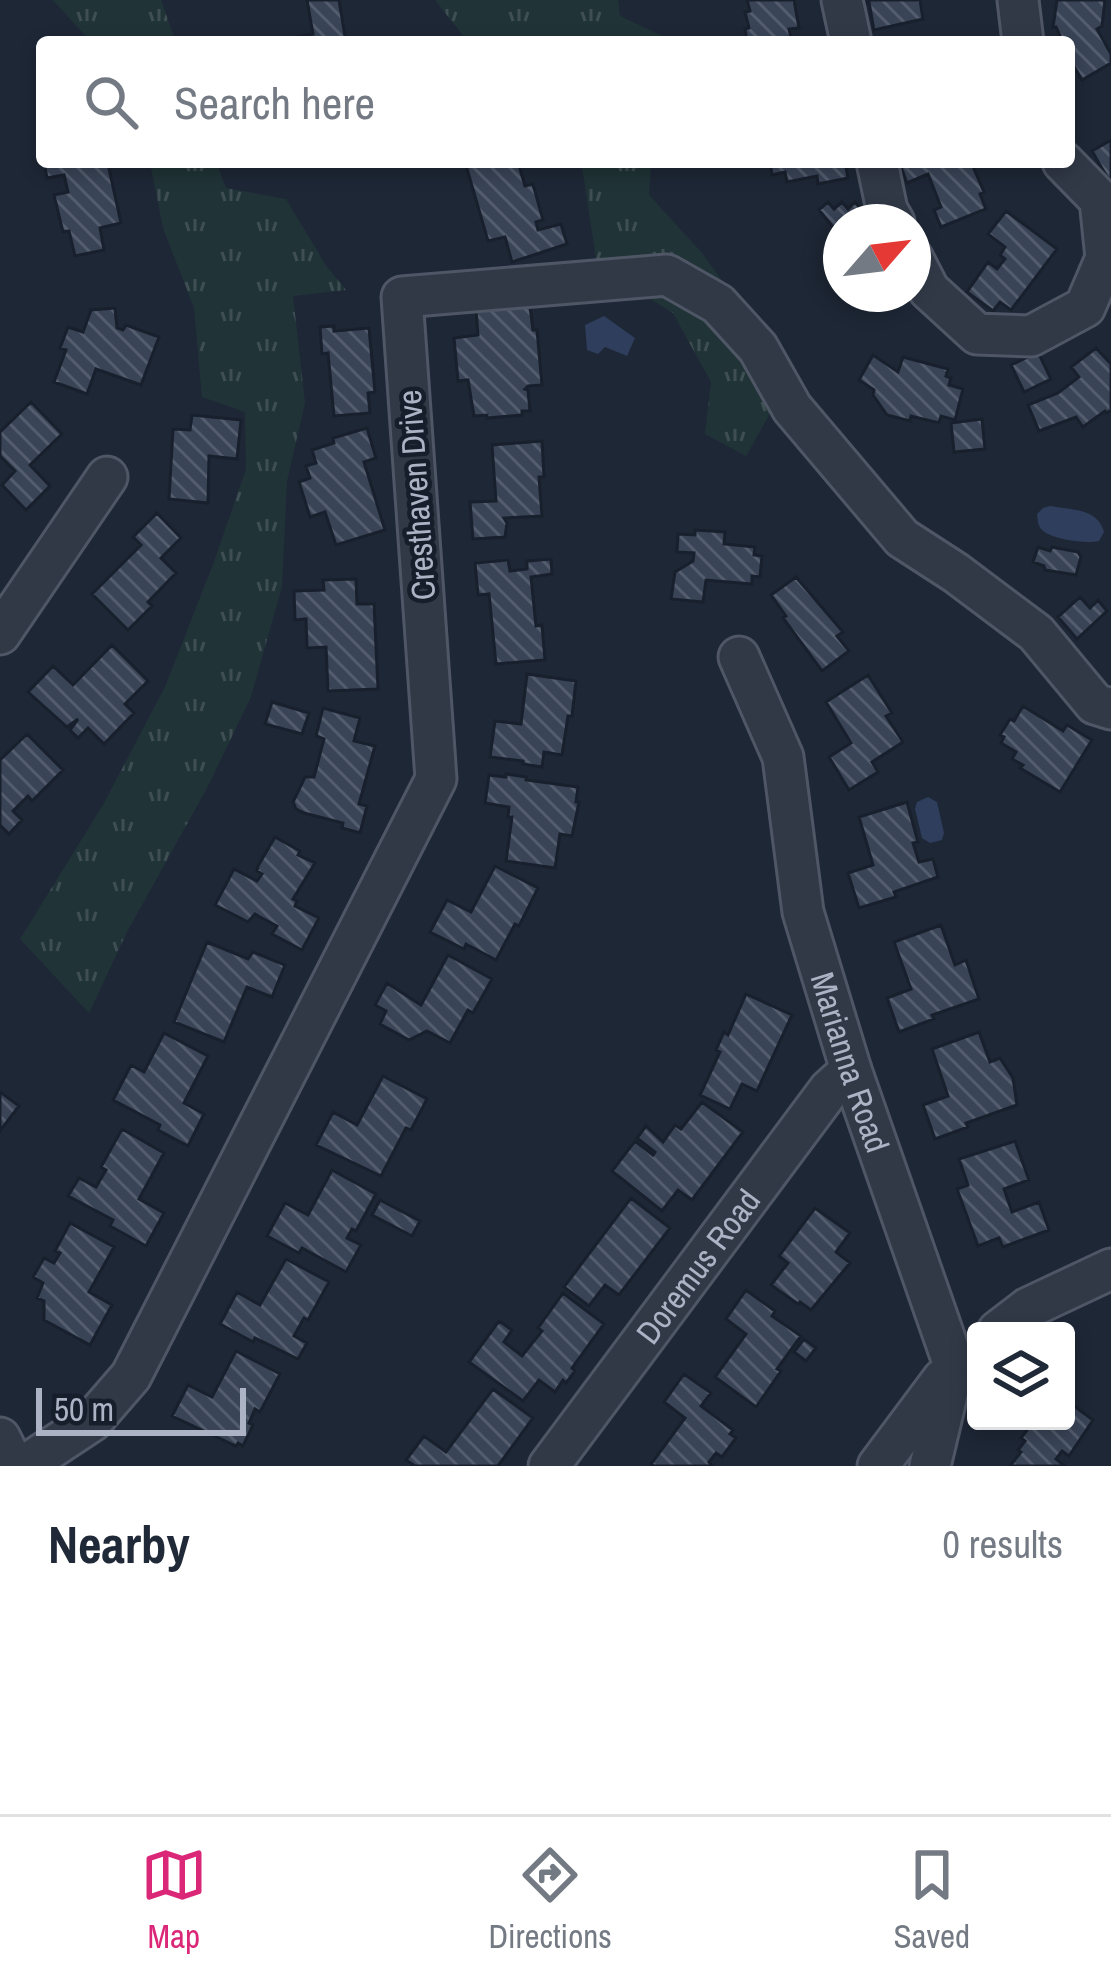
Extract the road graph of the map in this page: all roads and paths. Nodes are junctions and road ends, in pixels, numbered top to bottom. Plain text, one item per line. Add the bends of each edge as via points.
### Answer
1 (842, 0) edge
2 (1018, 0) edge
3 (850, 36) edge
4 (1022, 36) edge
5 (878, 168) edge
6 (1070, 168) edge
7 (886, 204) edge
8 (931, 292) edge
9 (107, 477) dead end
10 (0, 634) edge
11 (739, 657) dead end
12 (1111, 710) edge
13 (851, 1070) junction
14 (1111, 1269) edge
15 (1010, 1322) edge
16 (965, 1357) edge
17 (0, 1438) edge
18 (14, 1466) edge
19 (24, 1466) edge
20 (549, 1466) edge
21 (878, 1466) edge
22 (930, 1466) edge

1 - 3 street
2 - 4 street
5 - 7 street
6 - 8 street via 1100,200 1106,258 1085,307 1031,336 977,334
9 - 10 street
11 - 13 street, Marianna Road via 783,757 803,912
12 - 19 street, Cresthaven Drive via 1095,704 1036,633 902,538 792,408 758,348 718,304 667,275 402,297 436,778 131,1376 92,1421
13 - 16 street, Marianna Road
13 - 20 street, Doremus Road
14 - 15 street
16 - 21 street
16 - 22 street
17 - 18 street

